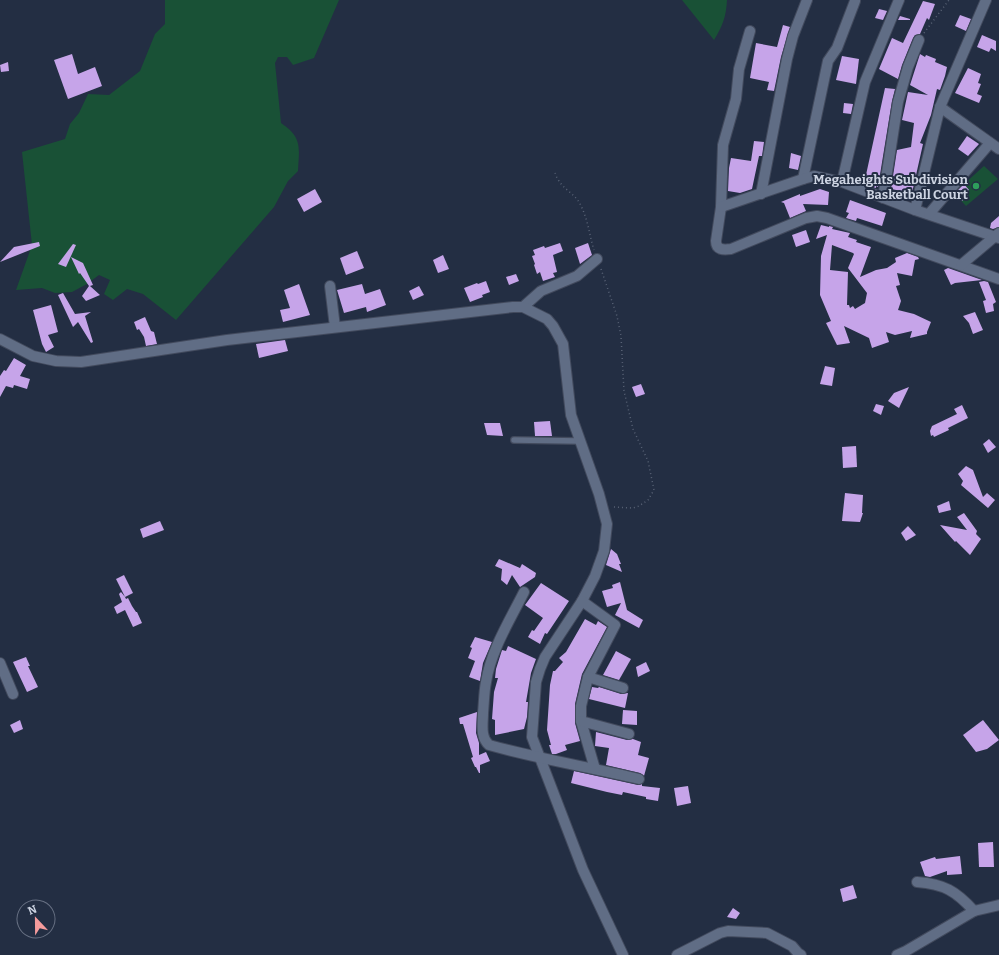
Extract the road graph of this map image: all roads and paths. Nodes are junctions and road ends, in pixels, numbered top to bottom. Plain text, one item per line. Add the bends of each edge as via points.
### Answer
1 (808, 0) edge
2 (899, 0) edge
3 (949, 0) edge
4 (986, 0) edge
5 (855, 1) dead end
6 (750, 31) dead end
7 (919, 40) joint
8 (940, 107) junction
9 (990, 143) junction
10 (999, 149) edge
11 (555, 173) dead end
12 (803, 179) junction
13 (842, 182) junction
14 (761, 194) junction
15 (883, 198) junction
16 (721, 207) junction
17 (914, 210) junction
18 (929, 214) junction
19 (998, 236) edge
20 (597, 259) junction
21 (961, 265) junction
22 (999, 279) edge
23 (330, 286) dead end
24 (523, 307) junction
25 (336, 327) junction
26 (0, 339) edge
27 (514, 440) dead end
28 (579, 441) junction
29 (603, 507) junction
30 (524, 592) dead end
31 (582, 601) junction
32 (0, 663) edge
33 (588, 677) junction
34 (623, 688) dead end
35 (13, 694) dead end
36 (581, 721) junction
37 (629, 734) dead end
38 (540, 758) junction
39 (596, 769) junction
40 (639, 779) dead end
41 (917, 882) dead end
42 (999, 905) edge
43 (974, 911) junction
44 (623, 955) edge
45 (677, 955) edge
46 (801, 955) edge
47 (897, 955) edge

1 - 14 street via 793,36 787,59
2 - 13 street via 865,82
3 - 7 path
4 - 8 street
5 - 12 street via 837,48 828,61
6 - 16 street via 739,69 736,99 723,145
7 - 15 street via 908,66 898,102
8 - 9 street
8 - 17 street
9 - 10 street
9 - 18 street
11 - 20 path via 559,182 578,200 584,211
12 - 13 street via 814,176
12 - 14 street
13 - 15 street
14 - 16 street
15 - 17 street
16 - 21 street via 716,245 723,250 731,250 806,218 817,216
17 - 18 street
18 - 19 street
19 - 21 street
20 - 24 street via 576,276 541,291
20 - 29 path via 617,316 621,336 624,391 633,429 648,461 654,490 648,500 633,508
21 - 22 street
23 - 25 street
24 - 25 street via 512,306
24 - 28 street via 547,319 563,344 571,415
25 - 26 street via 81,362 56,361 33,356
27 - 28 lane
28 - 29 street
29 - 31 street via 606,524 604,551
30 - 38 street via 497,646 486,682 483,734 489,745
31 - 33 street via 615,625
31 - 38 street via 545,657 538,676 532,737
32 - 35 street
33 - 34 street
33 - 36 street via 581,706
36 - 37 street
36 - 39 street
38 - 39 street
38 - 44 street via 583,870
39 - 40 street
41 - 43 street via 943,886 963,899
42 - 43 street
43 - 47 street
45 - 46 street via 728,931 767,933 792,946

